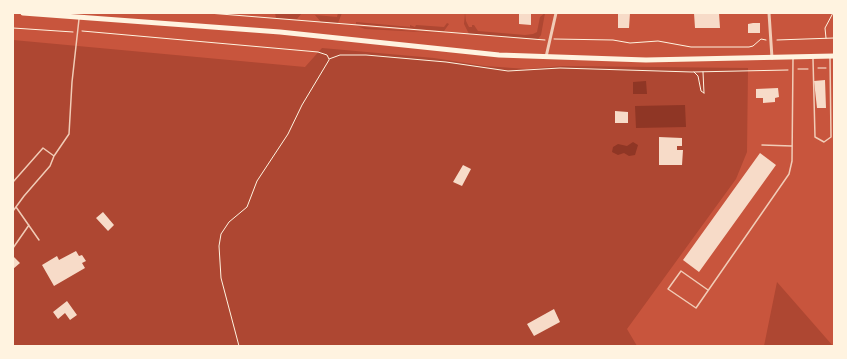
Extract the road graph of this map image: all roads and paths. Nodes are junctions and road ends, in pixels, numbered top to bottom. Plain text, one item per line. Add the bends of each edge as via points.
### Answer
1 (23, 13) edge
2 (208, 13) edge
3 (556, 13) edge
4 (769, 13) edge
5 (833, 13) edge
6 (80, 17) junction
7 (13, 28) edge
8 (79, 31) junction
9 (826, 38) junction
10 (834, 38) edge
11 (550, 39) junction
12 (770, 41) junction
13 (832, 56) edge
14 (546, 57) junction
15 (793, 57) junction
16 (813, 57) junction
17 (772, 58) junction
18 (329, 59) junction
19 (830, 68) junction
20 (813, 69) junction
21 (793, 70) junction
22 (702, 71) dead end
23 (692, 72) junction
24 (762, 145) dead end
25 (792, 146) junction
26 (54, 156) junction
27 (13, 182) edge
28 (16, 207) junction
29 (13, 211) edge
30 (29, 225) junction
31 (39, 240) dead end
32 (13, 248) edge
33 (708, 290) junction
34 (239, 346) edge

1 - 6 main road
2 - 11 path
3 - 11 street
4 - 12 street
5 - 9 path via 825,28
6 - 8 lane
6 - 14 main road via 280,32 499,55
7 - 8 path via 66,33
8 - 18 path via 318,52 327,55
8 - 26 lane via 72,82 69,134
9 - 10 path
9 - 12 path
11 - 12 path via 613,40 630,43 658,41 691,47 749,47 761,39
11 - 14 street
12 - 17 street
13 - 16 main road
13 - 19 lane
14 - 17 main road via 646,60
15 - 16 main road
15 - 17 main road
15 - 21 lane
16 - 20 lane
18 - 23 path via 366,55 446,62 508,71 560,68
18 - 34 path via 288,134 257,181 247,207 229,222 221,234 221,278
19 - 20 path
19 - 20 lane via 831,137 824,142 815,137
20 - 21 path
21 - 23 path
21 - 25 lane
22 - 23 path via 704,93 701,91 698,76
24 - 25 lane
25 - 33 lane via 789,174
26 - 27 lane via 42,148
26 - 28 lane via 50,166
28 - 29 lane
28 - 30 lane
30 - 31 lane
30 - 32 lane
33 - 33 lane via 681,271 668,289 696,308

